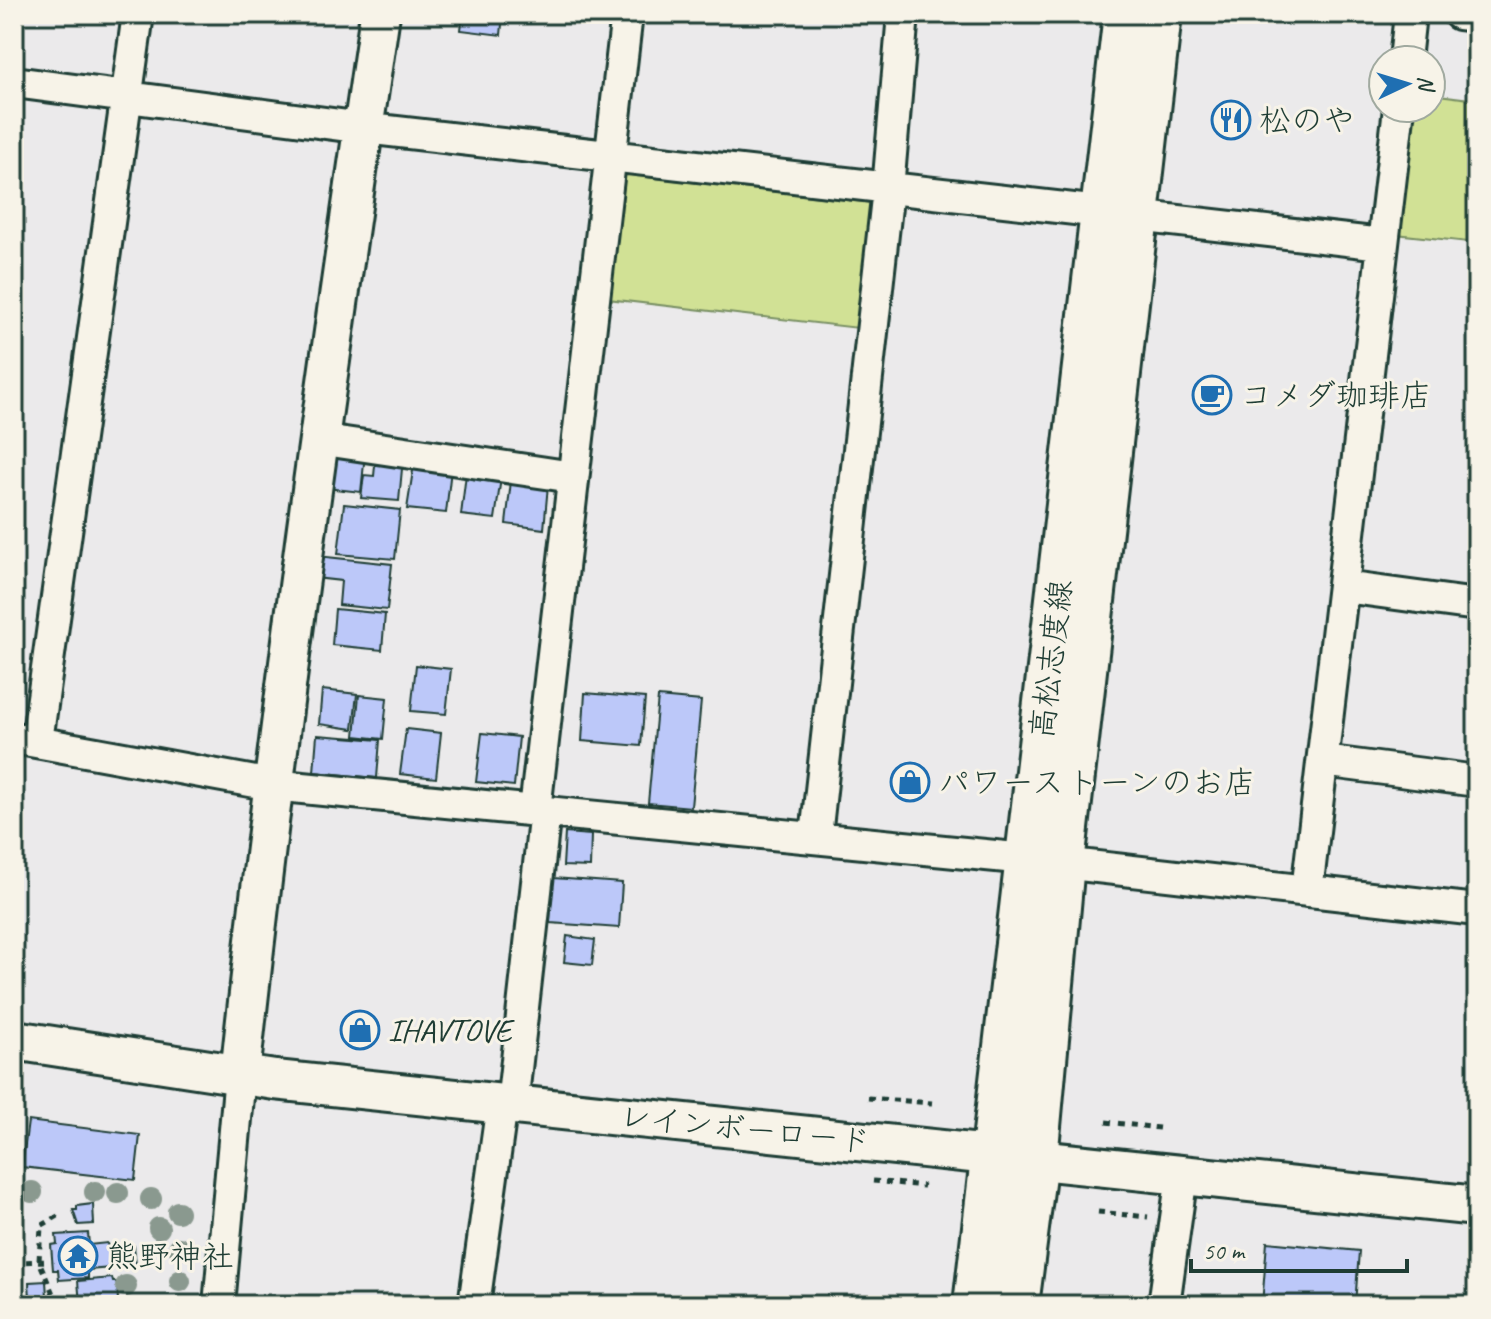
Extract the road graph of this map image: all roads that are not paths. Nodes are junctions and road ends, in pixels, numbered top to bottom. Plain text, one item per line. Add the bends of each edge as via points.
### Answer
1 (138, 14) edge
2 (380, 14) edge
3 (627, 14) edge
4 (903, 14) edge
5 (1126, 14) edge
6 (1159, 14) edge
7 (1410, 14) edge
8 (1459, 14) edge
9 (1477, 16) edge
10 (1407, 44) edge
11 (14, 82) edge
12 (129, 96) junction
13 (1397, 124) edge
14 (363, 128) junction
15 (609, 157) junction
16 (888, 189) junction
17 (1121, 215) junction
18 (1382, 244) junction
19 (318, 439) junction
20 (573, 477) junction
21 (1344, 587) junction
22 (1477, 605) edge
23 (26, 740) edge
24 (1323, 761) junction
25 (1477, 781) edge
26 (272, 785) junction
27 (540, 810) junction
28 (816, 836) junction
29 (1044, 861) junction
30 (1307, 891) junction
31 (1477, 910) edge
32 (14, 1040) edge
33 (240, 1075) junction
34 (507, 1104) junction
35 (1014, 1157) junction
36 (1182, 1175) junction
37 (1477, 1206) edge
38 (219, 1305) edge
39 (474, 1305) edge
40 (976, 1305) edge
41 (1016, 1305) edge
42 (1164, 1305) edge

1 - 12 street
2 - 14 street
3 - 15 street
4 - 16 street
5 - 17 main road, 高松志度線
6 - 17 main road, 高松志度線
7 - 10 street
8 - 9 street
11 - 12 street
12 - 14 street
12 - 23 street
13 - 18 street
14 - 15 street
14 - 19 street
15 - 16 street
15 - 20 street
16 - 17 street
16 - 28 street
17 - 18 street
17 - 29 main road, 高松志度線
18 - 21 street
19 - 20 street
19 - 26 street
20 - 27 street
21 - 22 street
21 - 24 street
23 - 26 street
24 - 25 street
24 - 30 street
26 - 27 street
26 - 33 street
27 - 28 street
27 - 34 street
28 - 29 street
29 - 30 street
29 - 35 main road, 高松志度線
30 - 31 street
32 - 33 street, レインボーロード
33 - 34 street, レインボーロード
33 - 38 street
34 - 35 street, レインボーロード
34 - 39 street
35 - 36 street, レインボーロード
35 - 40 main road, 高松志度線
35 - 41 main road, 高松志度線
36 - 37 street, レインボーロード
36 - 42 street

